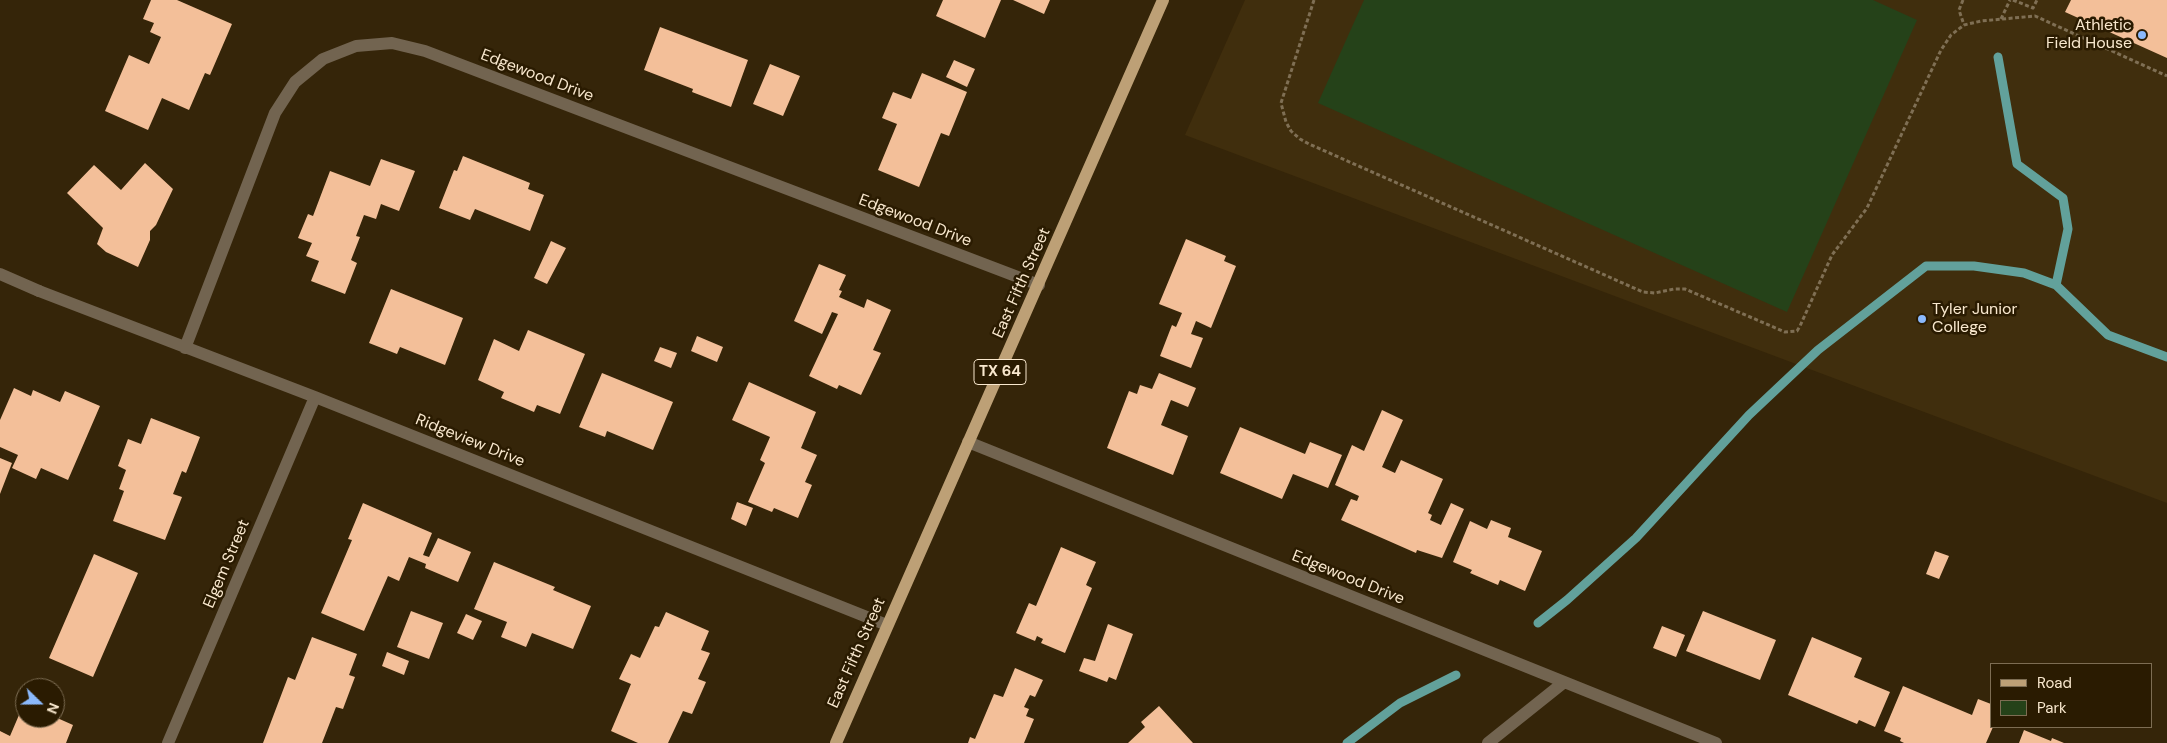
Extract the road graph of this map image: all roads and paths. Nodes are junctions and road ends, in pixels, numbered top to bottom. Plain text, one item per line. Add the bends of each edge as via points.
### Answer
1 (1163, 0) edge
2 (1314, 0) edge
3 (1963, 0) edge
4 (2010, 0) edge
5 (2014, 0) edge
6 (2037, 0) edge
7 (2001, 19) junction
8 (1964, 25) junction
9 (2167, 76) edge
10 (0, 274) edge
11 (1039, 285) junction
12 (184, 348) junction
13 (316, 397) junction
14 (968, 442) junction
15 (887, 625) junction
16 (1563, 683) junction
17 (168, 743) edge
18 (836, 743) edge
19 (1488, 743) edge
20 (1716, 743) edge

1 - 11 main road, East Fifth Street / TX 64
2 - 8 path via 1282,103 1286,122 1300,138 1643,292 1685,289 1786,332 1797,331 1800,326 1832,255 1867,208 1941,50 1951,35
3 - 8 path via 1959,10
4 - 7 path
5 - 6 path via 2033,8
7 - 8 path
7 - 9 path via 2035,16
10 - 12 street, Ridgeview Drive
11 - 12 street, Edgewood Drive via 434,55 392,43 356,46 323,59 295,82 275,113
11 - 14 main road, East Fifth Street / TX 64
12 - 13 street, Ridgeview Drive
13 - 15 street, Ridgeview Drive
13 - 17 street, Elgem Street
14 - 15 main road, East Fifth Street / TX 64
14 - 16 street, Edgewood Drive
15 - 18 main road, East Fifth Street / TX 64
16 - 19 street
16 - 20 street, Edgewood Drive

